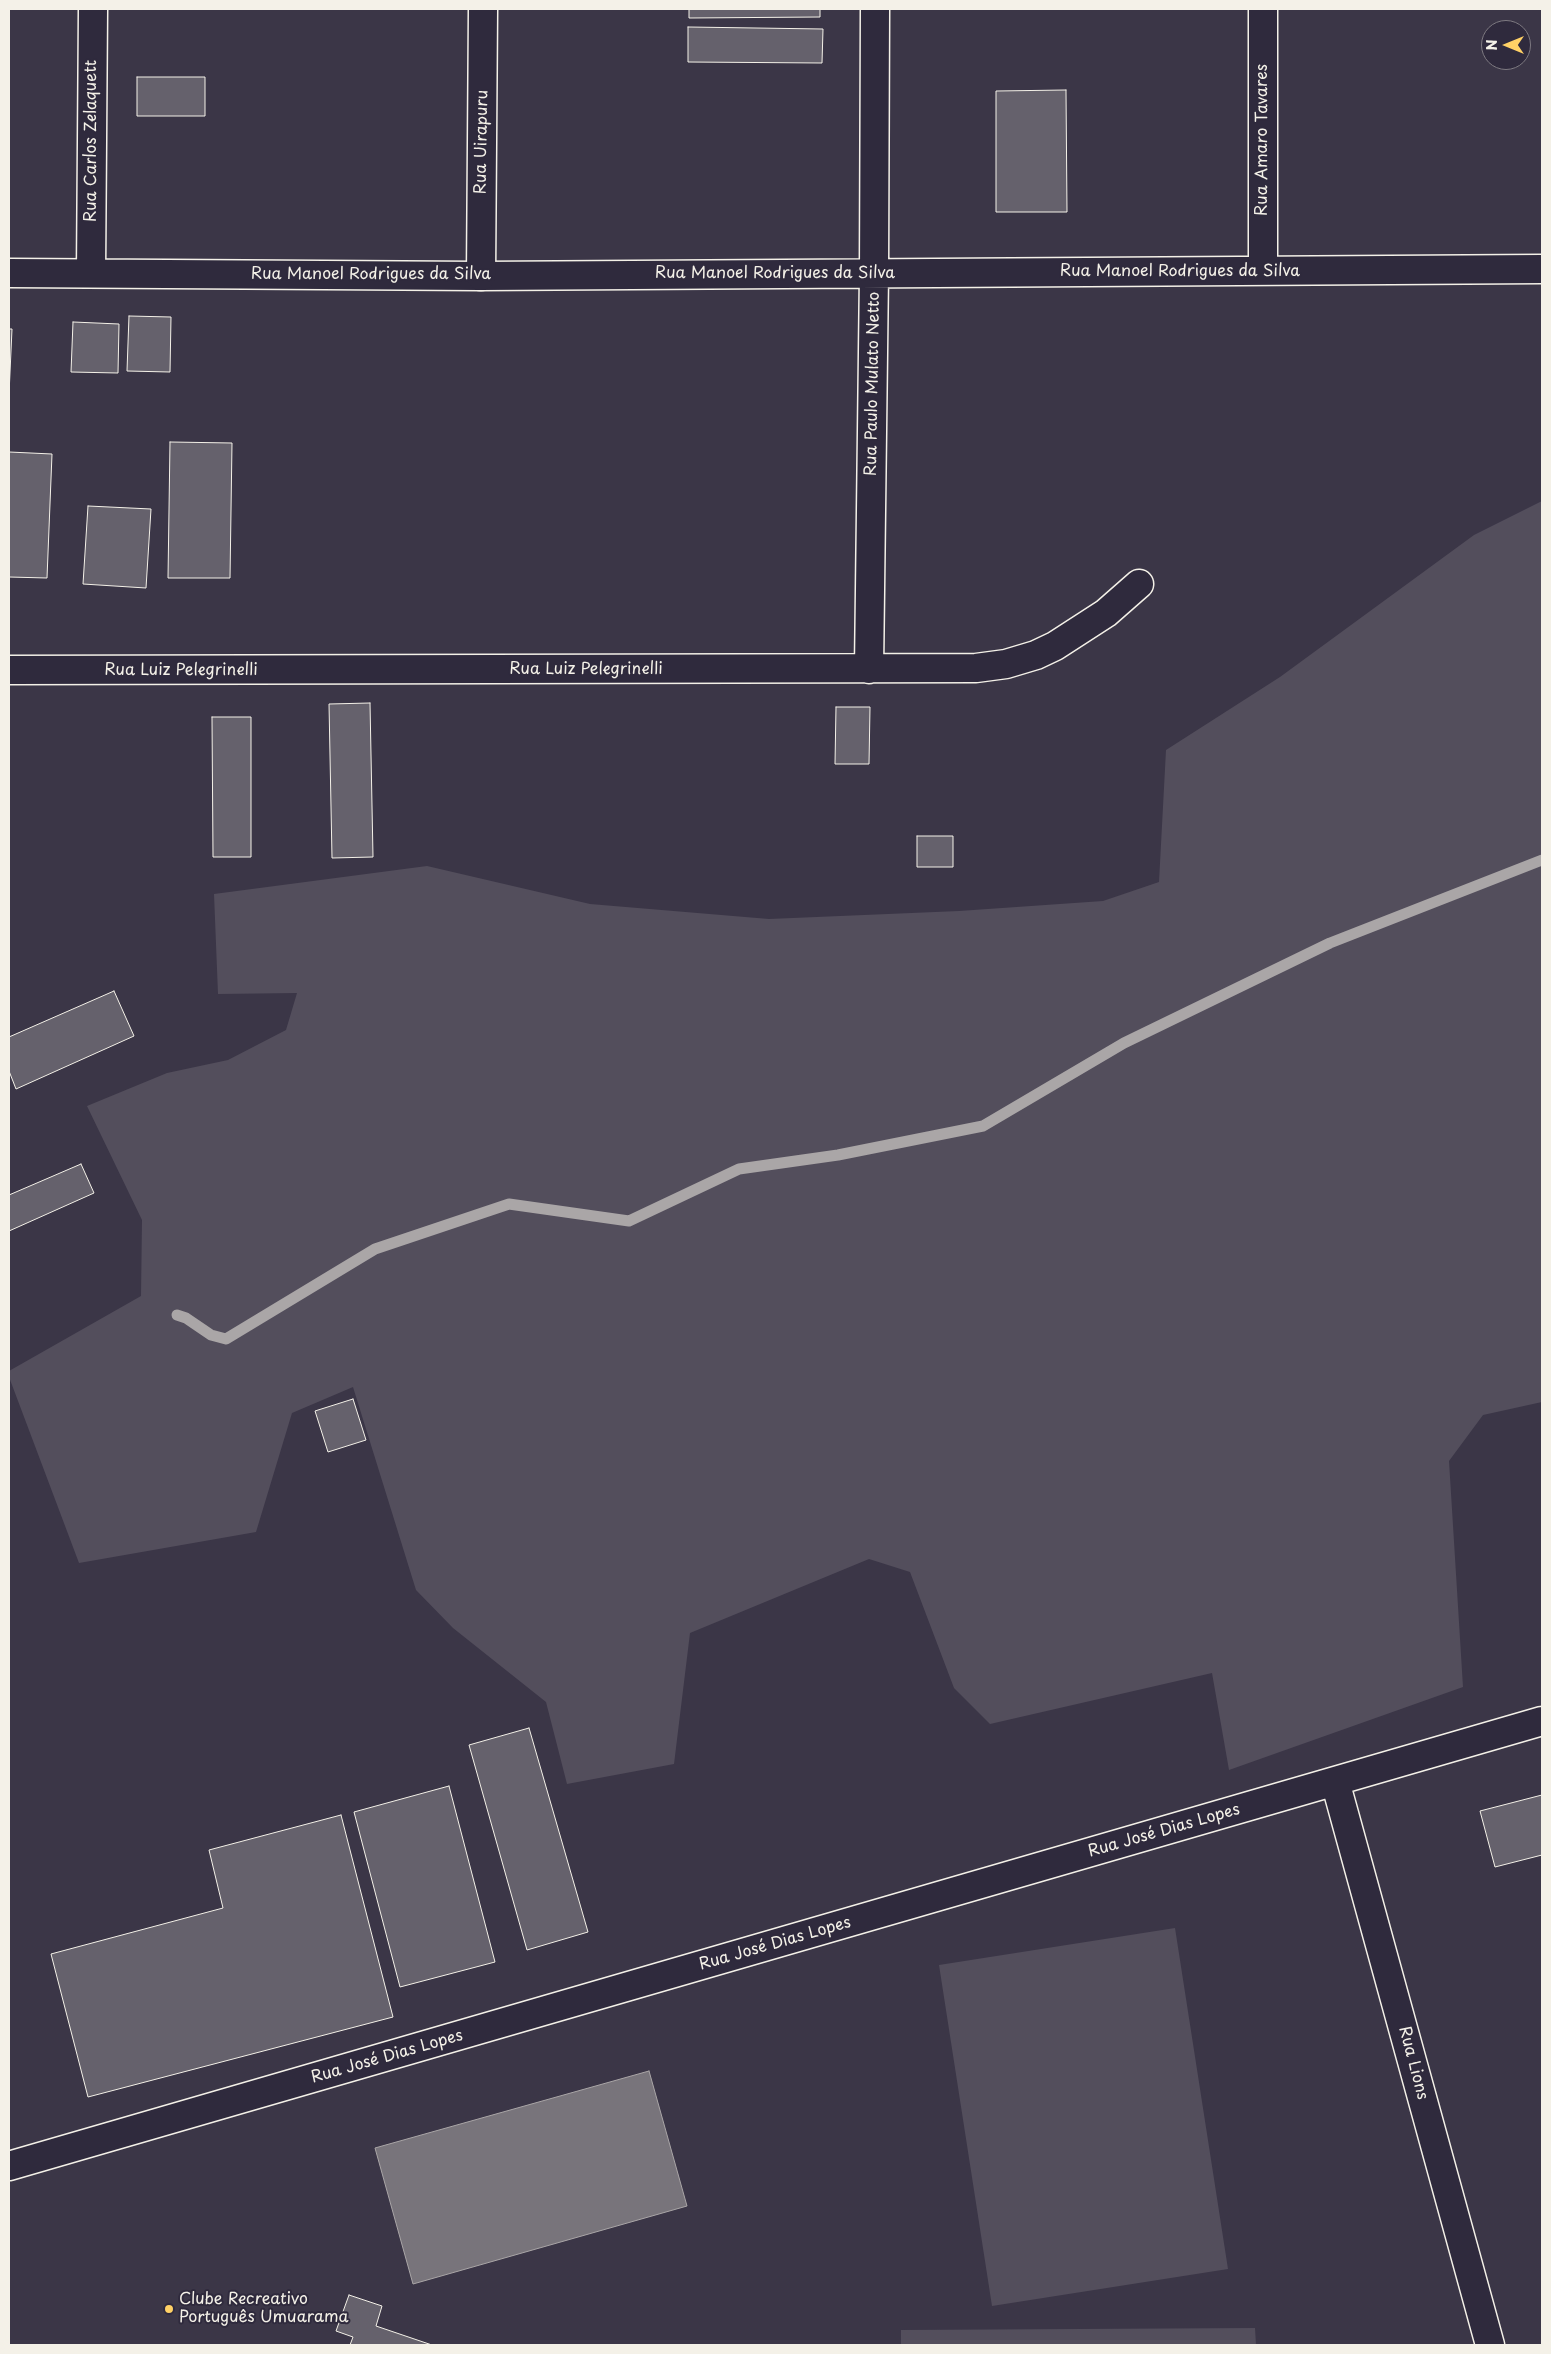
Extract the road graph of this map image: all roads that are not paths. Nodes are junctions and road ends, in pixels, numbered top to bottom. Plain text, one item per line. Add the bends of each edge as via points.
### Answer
1 (93, 9) edge
2 (483, 9) edge
3 (875, 9) edge
4 (1263, 9) edge
5 (1542, 269) edge
6 (1262, 272) junction
7 (9, 273) edge
8 (91, 273) junction
9 (874, 273) junction
10 (481, 276) junction
11 (1139, 584) dead end
12 (869, 668) junction
13 (9, 670) edge
14 (1542, 1721) edge
15 (1335, 1781) junction
16 (9, 2166) edge
17 (1490, 2345) edge

1 - 8 street, Rua Carlos Zelaquett
2 - 10 street, Rua Uirapuru
3 - 9 street, Rua Paulo Mulato Netto
4 - 6 street, Rua Amaro Tavares
5 - 6 street, Rua Manoel Rodrigues da Silva
6 - 9 street, Rua Manoel Rodrigues da Silva
7 - 8 street, Rua Manoel Rodrigues da Silva
8 - 10 street, Rua Manoel Rodrigues da Silva
9 - 10 street, Rua Manoel Rodrigues da Silva
9 - 12 street, Rua Paulo Mulato Netto
11 - 12 street, Rua Luiz Pelegrinelli via 1106,613 1036,655 976,668
12 - 13 street, Rua Luiz Pelegrinelli
14 - 15 street, Rua José Dias Lopes
15 - 16 street, Rua José Dias Lopes
15 - 17 street, Rua Lions

